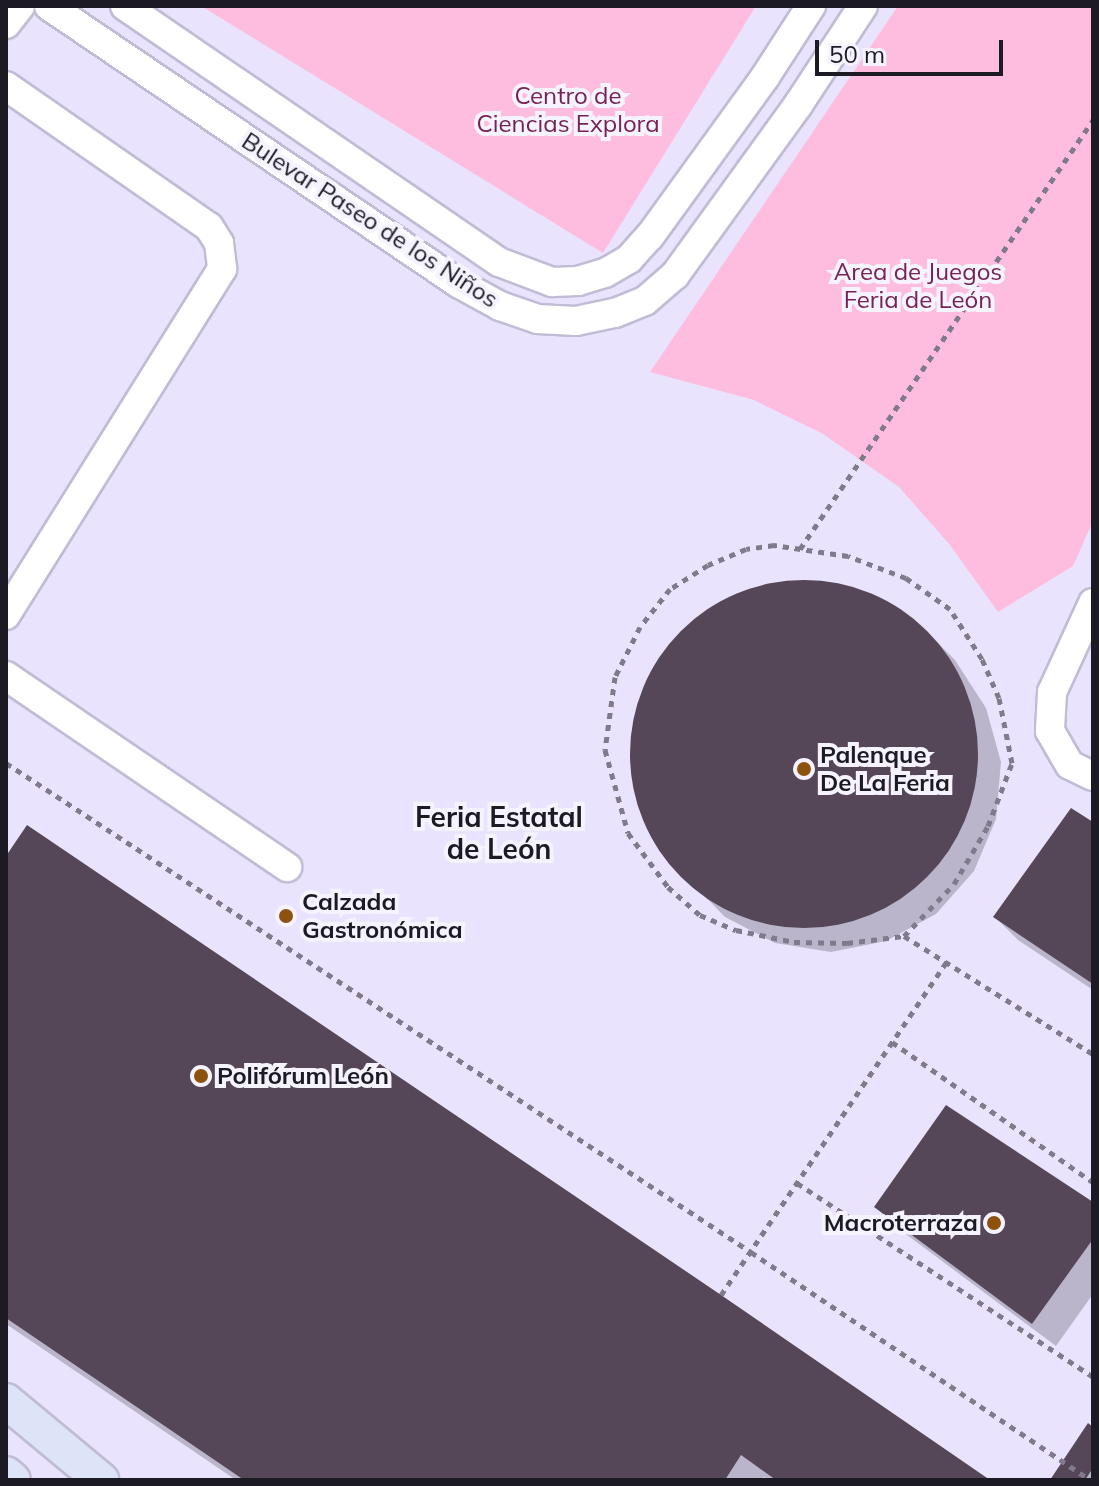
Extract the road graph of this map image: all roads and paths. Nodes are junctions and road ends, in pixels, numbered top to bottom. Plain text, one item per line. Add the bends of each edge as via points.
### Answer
1 (20, 6) edge
2 (49, 6) edge
3 (125, 6) edge
4 (811, 6) edge
5 (863, 6) edge
6 (6, 24) edge
7 (6, 86) edge
8 (1093, 120) edge
9 (800, 549) junction
10 (1093, 603) edge
11 (6, 615) edge
12 (6, 676) edge
13 (6, 763) edge
14 (1093, 776) edge
15 (287, 867) dead end
16 (904, 936) junction
17 (948, 960) junction
18 (892, 1042) junction
19 (1093, 1054) edge
20 (1093, 1182) edge
21 (797, 1183) junction
22 (751, 1252) junction
23 (721, 1295) dead end
24 (1093, 1377) edge
25 (6, 1401) edge
26 (6, 1474) edge
27 (13, 1480) edge
28 (101, 1480) edge
29 (1090, 1480) edge

1 - 6 street
2 - 5 street, Bulevar Paseo de los Niños via 458,283 537,319 576,321 645,301 675,275
3 - 4 street, Bulevar Paseo de los Niños via 499,262 552,282 605,273 629,259 756,90
7 - 11 street via 209,227 219,243 222,269
8 - 9 path
9 - 16 path via 848,556 906,578 950,609 999,698 1012,763 988,826 954,884
9 - 16 path via 746,549 708,565 670,589 640,627 615,677 605,750 616,794 628,833 668,887 700,915 736,930 794,942
10 - 14 street via 1052,692 1050,731 1070,765
12 - 15 street
13 - 22 path
16 - 17 path
17 - 18 path
17 - 19 path
18 - 20 path
18 - 21 path
21 - 22 path
21 - 24 path
22 - 23 path
22 - 29 path
25 - 28 main road
26 - 27 main road

